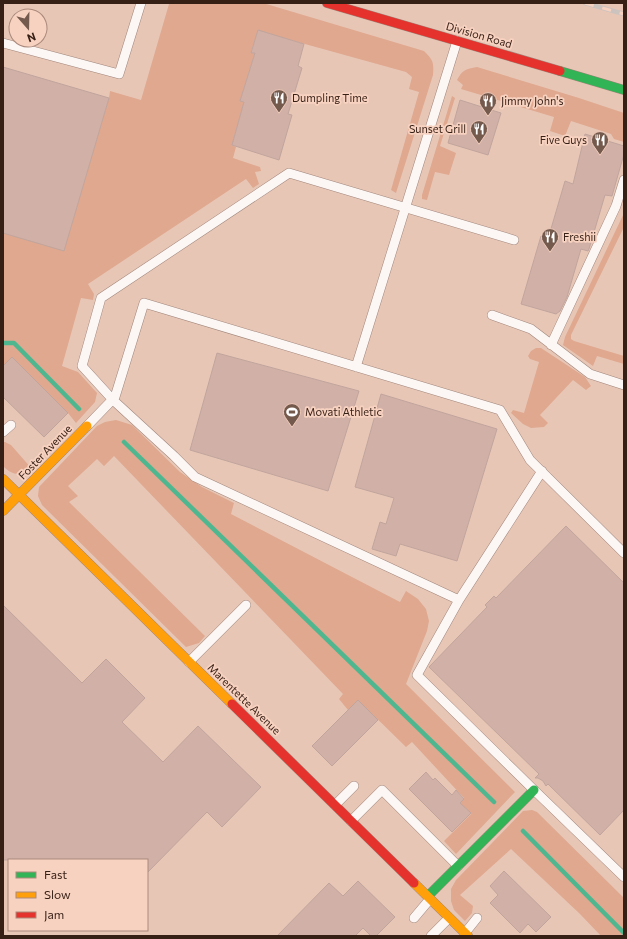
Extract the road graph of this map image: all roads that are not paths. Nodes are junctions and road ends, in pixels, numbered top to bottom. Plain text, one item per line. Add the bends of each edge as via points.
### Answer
1 (141, 3) edge
2 (327, 3) edge
3 (457, 41) junction
4 (3, 43) edge
5 (624, 90) edge
6 (624, 180) edge
7 (405, 207) junction
8 (514, 240) dead end
9 (492, 315) dead end
10 (551, 345) junction
11 (356, 367) junction
12 (624, 385) edge
13 (112, 400) junction
14 (11, 425) dead end
15 (86, 426) joint
16 (3, 432) edge
17 (542, 471) junction
18 (3, 479) edge
19 (19, 495) junction
20 (3, 511) edge
21 (624, 553) edge
22 (459, 600) junction
23 (246, 605) dead end
24 (189, 662) junction
25 (354, 786) dead end
26 (534, 790) junction
27 (335, 805) junction
28 (351, 821) junction
29 (458, 866) junction
30 (624, 877) edge
31 (429, 898) junction
32 (414, 918) dead end
33 (449, 918) junction
34 (477, 918) dead end
35 (466, 934) edge
36 (431, 936) edge

1 - 4 lane via 119,74
2 - 3 street, Division Road
3 - 5 street, Division Road
3 - 7 lane
6 - 10 lane via 616,206
7 - 8 lane
7 - 11 lane
7 - 13 lane via 289,173 102,298 82,366
9 - 10 lane via 531,329
10 - 12 lane via 590,374
11 - 13 lane via 144,303
11 - 17 lane via 500,410 530,460
13 - 15 lane
13 - 22 lane via 195,477
14 - 16 lane
15 - 19 street, Foster Avenue
17 - 21 lane
17 - 22 lane
18 - 19 street, Marentette Avenue
19 - 20 street, Foster Avenue
19 - 24 street, Marentette Avenue
22 - 26 lane via 417,675
23 - 24 lane
24 - 27 street, Marentette Avenue
25 - 27 lane
26 - 29 street
26 - 30 lane
27 - 28 street, Marentette Avenue
28 - 29 lane via 382,790
28 - 31 street, Marentette Avenue
29 - 31 street
31 - 32 lane
31 - 33 street, Marentette Avenue
33 - 35 street, Marentette Avenue
33 - 36 lane
34 - 35 lane

